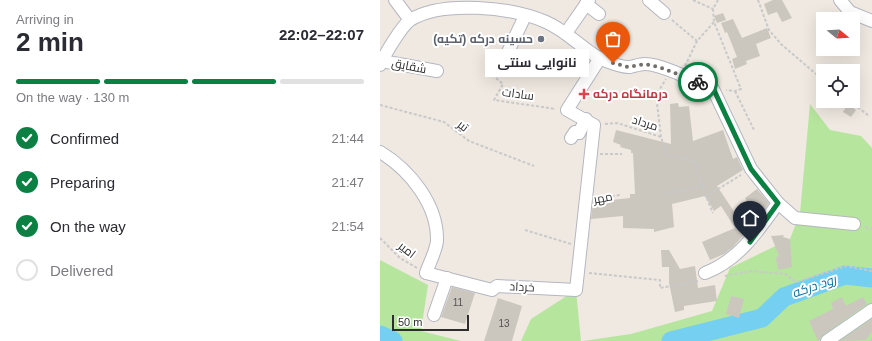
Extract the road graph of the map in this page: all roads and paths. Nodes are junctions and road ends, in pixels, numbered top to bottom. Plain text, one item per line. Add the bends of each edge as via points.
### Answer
1 (395, 0) edge
2 (649, 0) edge
3 (693, 0) edge
4 (718, 0) edge
5 (758, 0) edge
6 (840, 0) edge
7 (588, 2) edge
8 (480, 4) edge
9 (713, 10) junction
10 (664, 13) joint
11 (599, 14) dead end
12 (525, 16) junction
13 (410, 20) junction
14 (872, 21) edge
15 (714, 22) junction
16 (566, 33) junction
17 (697, 41) junction
18 (507, 54) dead end
19 (600, 58) junction
20 (381, 63) edge
21 (437, 71) dead end
22 (676, 73) junction
23 (816, 74) edge
24 (496, 78) dead end
25 (713, 88) junction
26 (735, 91) junction
27 (380, 105) edge
28 (859, 108) edge
29 (567, 110) junction
30 (869, 116) dead end
31 (590, 122) junction
32 (754, 130) dead end
33 (660, 137) junction
34 (571, 138) dead end
35 (380, 152) edge
36 (591, 154) junction
37 (622, 154) dead end
38 (534, 166) dead end
39 (751, 169) junction
40 (704, 186) junction
41 (666, 194) dead end
42 (620, 195) dead end
43 (705, 197) junction
44 (586, 201) junction
45 (778, 203) junction
46 (713, 213) dead end
47 (854, 224) dead end
48 (524, 230) dead end
49 (380, 238) edge
50 (580, 246) junction
51 (872, 270) edge
52 (578, 272) junction
53 (426, 273) junction
54 (705, 276) joint
55 (719, 277) dead end
56 (446, 278) junction
57 (872, 310) edge
58 (434, 315) dead end
59 (827, 341) edge

1 - 13 street
2 - 10 street
3 - 9 path
4 - 9 path
5 - 23 path via 770,30 781,44
6 - 14 street via 850,12
7 - 11 street
7 - 16 street
8 - 12 street
8 - 13 street via 438,9
9 - 15 path
10 - 17 path
12 - 16 street via 546,22
12 - 18 street
13 - 20 street via 388,49
15 - 17 path
15 - 26 path via 741,89
16 - 19 street
17 - 22 path
19 - 22 street via 628,67 645,64
19 - 29 street
20 - 21 street, شقایق
22 - 25 street
22 - 33 path via 656,94
24 - 29 path, سادات via 503,84 494,100
25 - 26 path
25 - 39 street
26 - 32 path
27 - 38 path, تیر via 444,122 469,141
28 - 30 path
29 - 31 street
31 - 33 path, مرداد via 617,123
31 - 34 street via 579,133 575,132
31 - 36 street, خرداد
33 - 40 path, مرداد via 667,155 695,161
35 - 53 street via 399,165 431,208 437,242
36 - 37 path
36 - 44 street, خرداد
39 - 43 path
39 - 45 street
40 - 41 path
40 - 43 path, مرداد
42 - 44 path, مهر
43 - 46 path, مرداد
44 - 50 street, خرداد
45 - 47 street via 795,218
45 - 54 street via 750,242
48 - 50 path
49 - 53 path, امیر via 400,258
50 - 52 street, خرداد
51 - 55 path via 846,266 796,282 785,274 751,271
52 - 54 path via 660,280 660,288
52 - 56 street, خرداد via 576,290 497,286 492,290
53 - 56 street, خرداد
56 - 58 street
57 - 59 street

